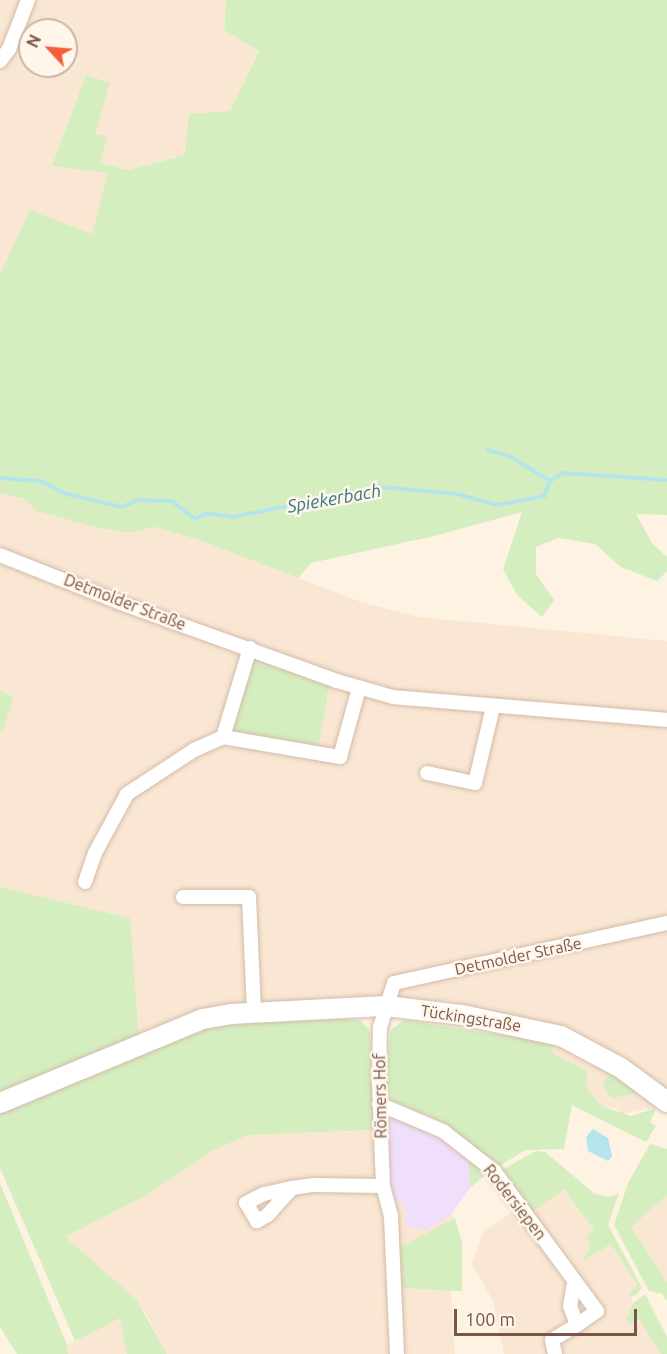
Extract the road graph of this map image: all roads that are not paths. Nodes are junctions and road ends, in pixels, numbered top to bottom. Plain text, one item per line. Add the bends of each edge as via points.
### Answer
1 (28, 0) edge
2 (0, 61) edge
3 (0, 555) edge
4 (250, 648) junction
5 (359, 688) junction
6 (494, 707) junction
7 (667, 720) edge
8 (222, 737) junction
9 (427, 773) dead end
10 (85, 882) dead end
11 (183, 897) dead end
12 (667, 923) edge
13 (386, 1006) junction
14 (254, 1013) junction
15 (667, 1102) edge
16 (0, 1103) edge
17 (379, 1104) junction
18 (383, 1186) junction
19 (292, 1188) dead end
20 (574, 1284) junction
21 (577, 1325) junction
22 (397, 1354) edge
23 (555, 1354) edge

1 - 2 street via 9,49
3 - 4 street, Detmolder Straße
4 - 5 street, Detmolder Straße
4 - 8 street
5 - 6 street, Detmolder Straße via 393,697
5 - 8 street via 340,757
6 - 7 street, Detmolder Straße
6 - 9 street via 475,783
8 - 10 street via 194,750 127,794 95,853
11 - 14 street via 249,897
12 - 13 street, Detmolder Straße via 394,983
13 - 14 street, Tückingstraße
13 - 15 street, Tückingstraße via 472,1017 561,1036 628,1072
13 - 17 street, Römers Hof via 380,1027
14 - 16 street, Tückingstraße via 203,1019
17 - 18 street, Römers Hof
17 - 20 street, Rodersiepen via 443,1131 494,1171
18 - 19 street
18 - 22 street, Römers Hof via 391,1216
20 - 21 street via 570,1306
20 - 21 street, Rodersiepen via 597,1311
21 - 23 street, Rodersiepen via 552,1340

